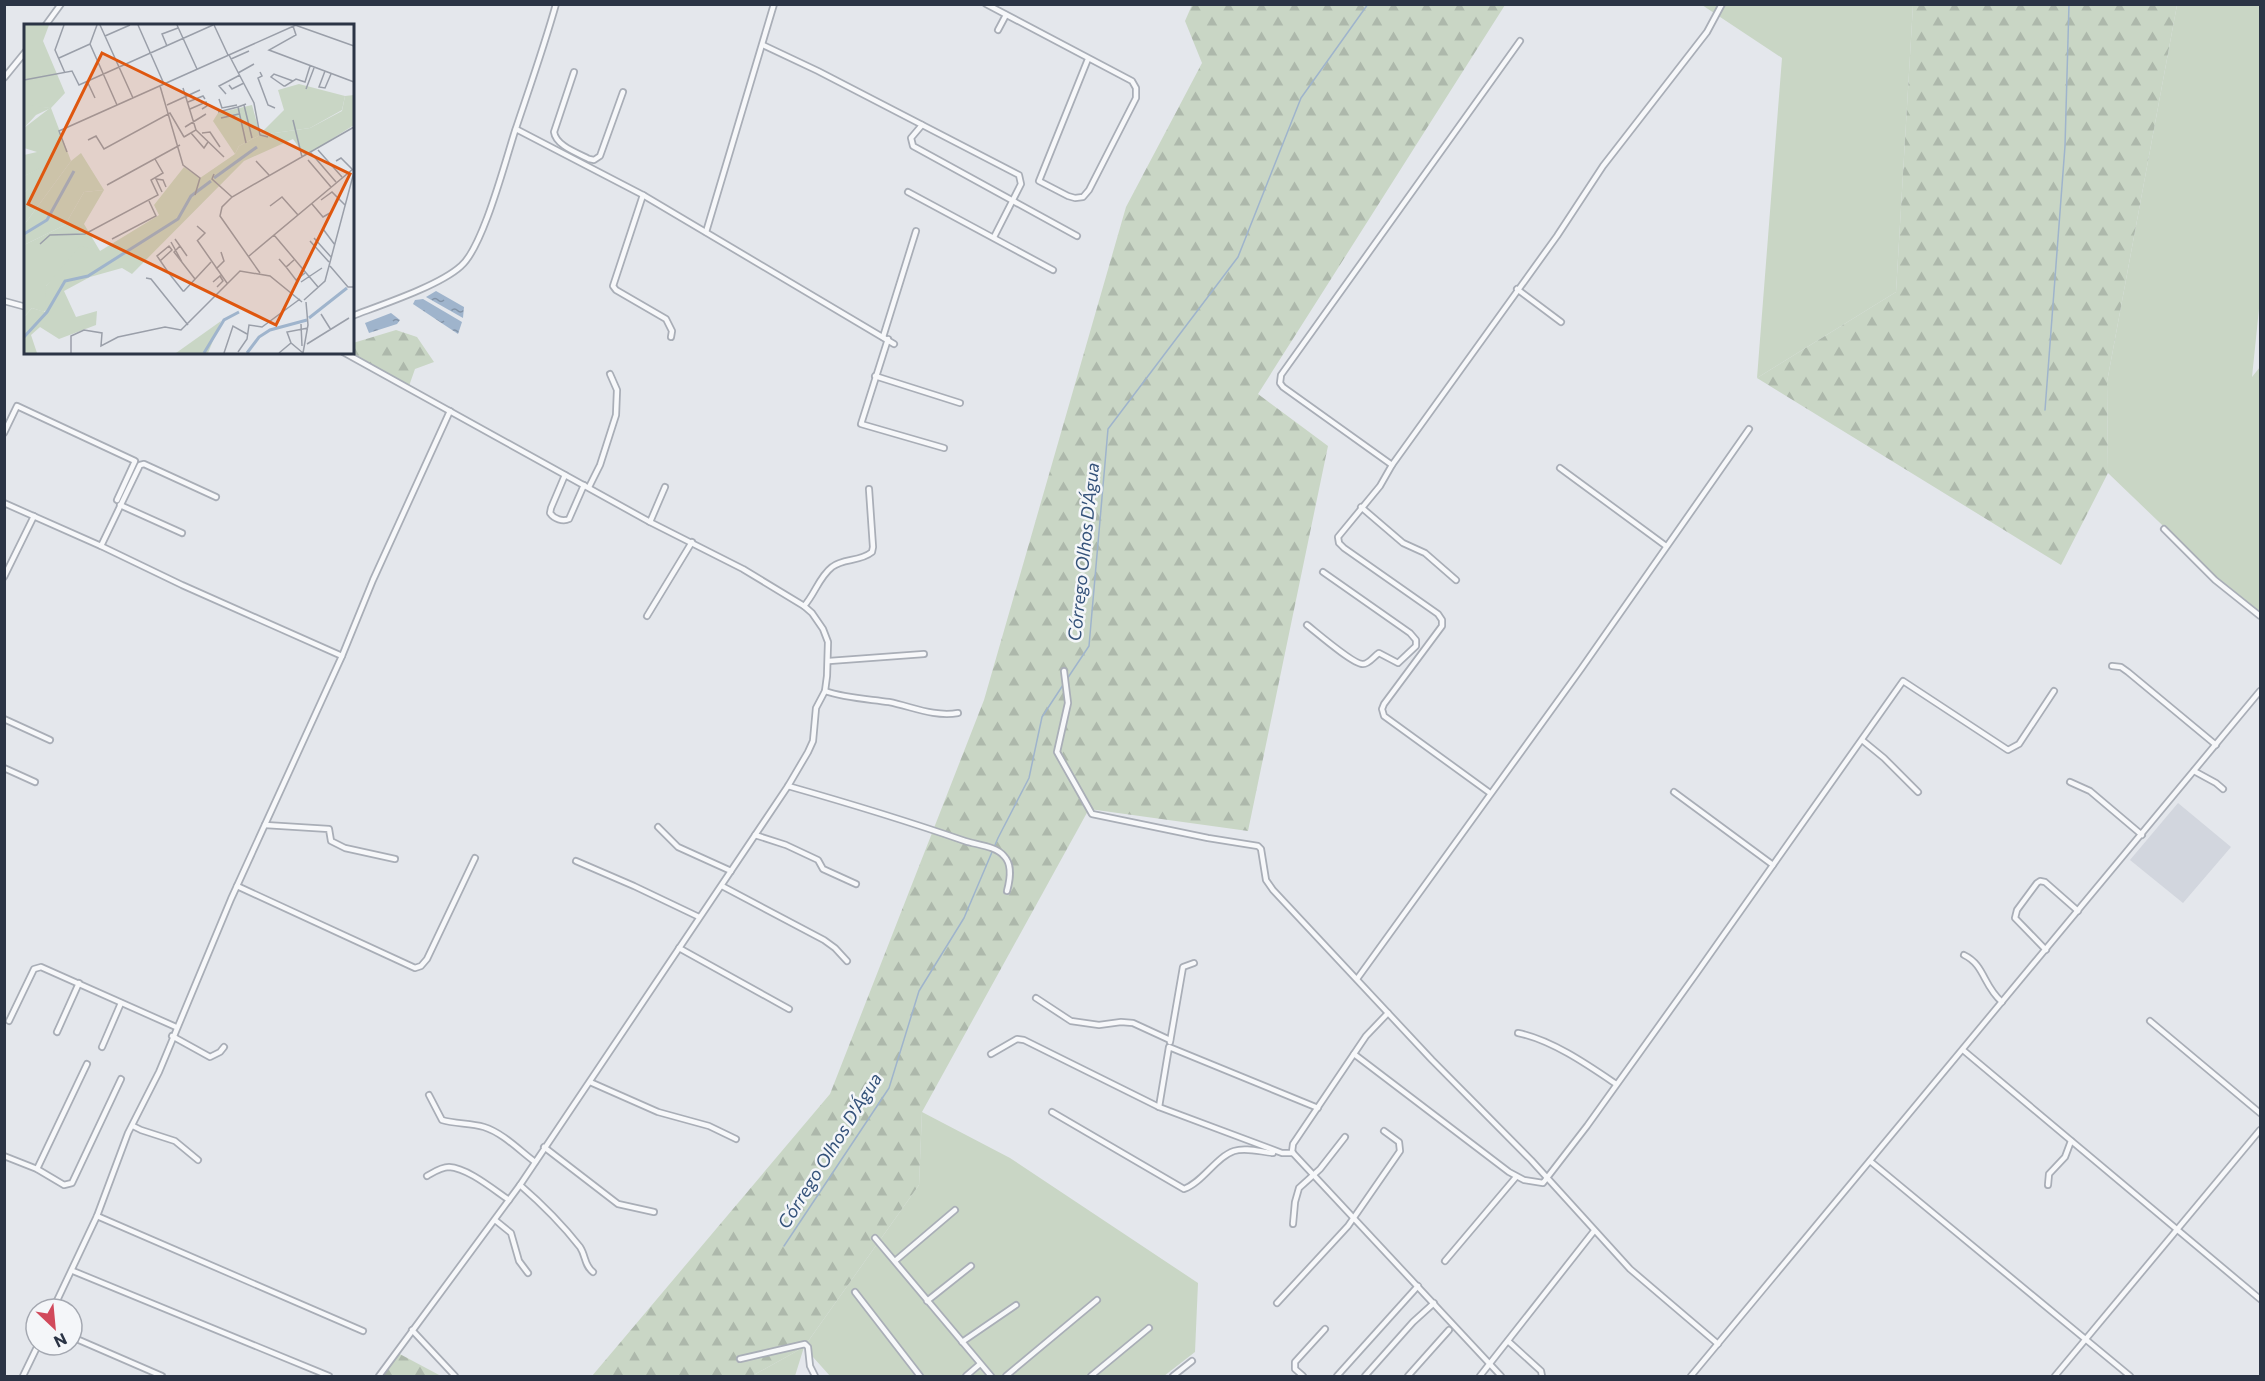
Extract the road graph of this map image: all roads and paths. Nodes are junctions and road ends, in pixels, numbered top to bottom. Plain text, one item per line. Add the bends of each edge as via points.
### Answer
1 (61, 4) edge
2 (556, 4) edge
3 (774, 4) edge
4 (986, 4) edge
5 (1722, 4) edge
6 (1006, 15) junction
7 (46, 24) edge
8 (998, 30) dead end
9 (1520, 41) dead end
10 (763, 45) junction
11 (24, 53) edge
12 (1088, 59) junction
13 (574, 72) dead end
14 (4, 78) edge
15 (623, 92) dead end
16 (922, 125) junction
17 (516, 129) junction
18 (576, 151) junction
19 (572, 159) junction
20 (908, 192) dead end
21 (643, 195) junction
22 (1012, 200) junction
23 (916, 231) dead end
24 (706, 232) junction
25 (1077, 236) dead end
26 (994, 237) junction
27 (1053, 270) dead end
28 (1517, 289) junction
29 (4, 301) edge
30 (24, 307) edge
31 (354, 315) edge
32 (1561, 322) dead end
33 (671, 337) dead end
34 (885, 338) junction
35 (894, 344) dead end
36 (347, 354) edge
37 (610, 374) dead end
38 (875, 376) junction
39 (960, 403) dead end
40 (450, 411) junction
41 (1749, 429) dead end
42 (4, 433) edge
43 (944, 448) dead end
44 (1392, 465) junction
45 (1560, 468) dead end
46 (565, 475) junction
47 (587, 486) junction
48 (665, 487) dead end
49 (870, 489) dead end
50 (216, 497) dead end
51 (118, 502) junction
52 (4, 503) edge
53 (1361, 507) junction
54 (34, 516) junction
55 (650, 522) junction
56 (2164, 529) dead end
57 (182, 533) dead end
58 (692, 542) junction
59 (101, 546) junction
60 (1666, 546) junction
61 (1323, 572) dead end
62 (4, 577) edge
63 (1456, 580) dead end
64 (804, 606) junction
65 (647, 616) dead end
66 (2260, 616) edge
67 (1306, 625) dead end
68 (924, 654) dead end
69 (342, 656) junction
70 (829, 661) junction
71 (1398, 663) junction
72 (2112, 666) dead end
73 (1410, 670) junction
74 (1065, 671) dead end
75 (825, 691) junction
76 (2260, 691) edge
77 (2054, 692) dead end
78 (958, 713) dead end
79 (4, 719) edge
80 (50, 740) dead end
81 (1862, 740) junction
82 (2216, 745) junction
83 (4, 768) edge
84 (2194, 771) junction
85 (35, 782) dead end
86 (2070, 782) dead end
87 (788, 786) junction
88 (2223, 789) dead end
89 (1674, 792) dead end
90 (1918, 792) dead end
91 (1490, 793) junction
92 (265, 825) junction
93 (658, 827) dead end
94 (755, 835) junction
95 (2142, 835) junction
96 (475, 858) dead end
97 (395, 859) dead end
98 (576, 861) dead end
99 (1773, 865) junction
100 (731, 871) junction
101 (856, 884) dead end
102 (237, 886) junction
103 (722, 886) junction
104 (1006, 891) dead end
105 (2078, 911) junction
106 (699, 917) junction
107 (679, 948) junction
108 (2046, 950) junction
109 (1964, 955) dead end
110 (847, 961) dead end
111 (1194, 963) dead end
112 (1357, 979) junction
113 (79, 984) junction
114 (1036, 998) dead end
115 (2002, 1002) junction
116 (121, 1003) junction
117 (789, 1010) dead end
118 (1388, 1013) junction
119 (9, 1021) dead end
120 (2150, 1021) dead end
121 (176, 1027) junction
122 (57, 1032) dead end
123 (1518, 1033) dead end
124 (172, 1036) junction
125 (1170, 1040) junction
126 (102, 1047) dead end
127 (224, 1047) dead end
128 (1169, 1047) junction
129 (1963, 1050) junction
130 (991, 1054) dead end
131 (1354, 1054) junction
132 (87, 1064) dead end
133 (121, 1079) dead end
134 (590, 1082) junction
135 (1616, 1084) junction
136 (429, 1095) dead end
137 (1159, 1107) junction
138 (1318, 1108) junction
139 (1052, 1112) dead end
140 (2260, 1113) edge
141 (133, 1126) junction
142 (2260, 1130) edge
143 (1384, 1131) dead end
144 (1345, 1137) dead end
145 (736, 1138) dead end
146 (2071, 1141) junction
147 (544, 1147) junction
148 (1293, 1153) junction
149 (1282, 1154) junction
150 (4, 1156) edge
151 (198, 1160) dead end
152 (1870, 1161) junction
153 (535, 1162) junction
154 (37, 1169) junction
155 (1313, 1174) junction
156 (427, 1176) dead end
157 (1516, 1177) junction
158 (1547, 1178) junction
159 (520, 1185) junction
160 (2048, 1185) dead end
161 (509, 1200) junction
162 (955, 1210) dead end
163 (654, 1212) dead end
164 (97, 1216) junction
165 (1354, 1217) junction
166 (495, 1220) junction
167 (1293, 1224) dead end
168 (2177, 1230) junction
169 (1594, 1231) junction
170 (875, 1238) dead end
171 (1445, 1261) dead end
172 (895, 1262) junction
173 (971, 1266) dead end
174 (73, 1271) junction
175 (593, 1272) dead end
176 (528, 1273) dead end
177 (1418, 1286) junction
178 (855, 1292) dead end
179 (59, 1297) edge
180 (2260, 1298) edge
181 (1097, 1300) dead end
182 (927, 1301) junction
183 (1277, 1303) dead end
184 (1434, 1303) junction
185 (1016, 1305) dead end
186 (1149, 1328) dead end
187 (412, 1329) junction
188 (1325, 1329) dead end
189 (1449, 1330) dead end
190 (363, 1331) dead end
191 (2086, 1339) junction
192 (1509, 1341) junction
193 (84, 1342) edge
194 (962, 1342) junction
195 (1718, 1344) junction
196 (32, 1357) edge
197 (740, 1359) dead end
198 (1192, 1361) dead end
199 (980, 1364) junction
200 (1490, 1364) junction
201 (1693, 1376) edge
202 (23, 1377) edge
203 (162, 1377) edge
204 (329, 1377) edge
205 (379, 1377) edge
206 (455, 1377) edge
207 (815, 1377) edge
208 (920, 1377) edge
209 (966, 1377) edge
210 (991, 1377) edge
211 (1006, 1377) edge
212 (1091, 1377) edge
213 (1173, 1377) edge
214 (1303, 1377) edge
215 (1337, 1377) edge
216 (1365, 1377) edge
217 (1408, 1377) edge
218 (1480, 1377) edge
219 (1501, 1377) edge
220 (1542, 1377) edge
221 (2055, 1377) edge
222 (2130, 1377) edge

1 - 7 street
2 - 17 street
3 - 10 street
4 - 6 street
5 - 28 street via 1707,32 1603,166
6 - 8 street
6 - 12 street
9 - 44 street via 1281,375 1283,387
10 - 16 street
10 - 24 street
11 - 14 street
12 - 12 street via 1132,81 1137,96 1089,190 1083,197 1075,198 1039,181
13 - 18 street via 554,132 560,142
15 - 18 street via 600,156 589,159
16 - 22 street via 1019,175 1022,183
16 - 22 street via 911,138 913,146
17 - 19 street
17 - 31 street via 479,236 464,264 431,284
18 - 19 street
19 - 21 street
20 - 26 street
21 - 24 street
21 - 33 street via 613,286 666,319
22 - 25 street
22 - 26 street
23 - 34 street
24 - 34 street
26 - 27 street
28 - 32 street
28 - 44 street
29 - 30 street
34 - 35 street
34 - 38 street
36 - 40 street
37 - 47 street via 617,390 617,407 603,457
38 - 39 street
38 - 43 street via 861,424
40 - 46 street
40 - 69 street
41 - 60 street
42 - 51 street via 17,406 135,461
44 - 53 street
45 - 60 street
46 - 47 street
46 - 47 street via 550,508 553,517 569,519
47 - 55 street
48 - 55 street
49 - 64 street via 872,552 832,566
50 - 51 street via 142,464
51 - 57 street
51 - 59 street
52 - 54 street
53 - 63 street
53 - 73 street via 1340,534 1339,543 1442,620 1442,626
54 - 59 street
54 - 62 street
55 - 58 street
56 - 66 street via 2208,574
58 - 64 street
58 - 65 street
59 - 69 street
60 - 91 street
61 - 71 street via 1416,640 1416,646
64 - 70 street via 823,630
67 - 71 street via 1360,664 1379,653
68 - 70 street
69 - 92 street
70 - 75 street
71 - 73 street
72 - 82 street via 2128,672
73 - 91 street via 1383,706 1384,716
74 - 112 street via 1068,703 1057,752 1092,814 1258,846 1272,890
75 - 78 street via 931,713
75 - 87 street via 816,708 813,741
76 - 82 street
77 - 81 street via 2019,744 2008,750 1903,681
79 - 80 street
81 - 90 street
81 - 99 street
82 - 84 street
83 - 85 street
84 - 88 street
84 - 95 street
86 - 95 street via 2090,791
87 - 94 street
87 - 104 street via 997,850 1010,867
89 - 99 street
91 - 112 street
92 - 97 street via 329,829 331,841 345,848
92 - 102 street
93 - 100 street via 678,847
94 - 100 street
94 - 101 street via 818,860 823,869
95 - 105 street
96 - 102 street via 427,959 415,968
98 - 106 street
99 - 135 street
100 - 103 street
102 - 121 street
103 - 106 street
103 - 110 street via 824,940
105 - 108 street
105 - 108 street via 2045,882 2037,883 2015,918
106 - 107 street
107 - 117 street
107 - 134 street
108 - 115 street
109 - 115 street via 1978,965 1989,990
111 - 125 street via 1183,968
112 - 118 street
113 - 116 street
113 - 119 street via 37,967
113 - 122 street
114 - 125 street via 1071,1021 1100,1025 1133,1023
115 - 129 street
116 - 121 street
116 - 126 street
118 - 131 street via 1369,1031
118 - 158 street
120 - 140 street
121 - 124 street
123 - 135 street via 1579,1059
124 - 127 street via 210,1057
124 - 141 street
125 - 128 street
128 - 137 street
128 - 138 street
129 - 146 street
129 - 152 street
130 - 137 street via 1015,1040 1024,1040
131 - 138 street
131 - 157 street
132 - 154 street
133 - 154 street via 72,1183 64,1185
134 - 145 street via 658,1112 710,1126
134 - 147 street
135 - 158 street
136 - 153 street via 442,1119 487,1128
137 - 149 street
138 - 148 street via 1292,1146
139 - 149 street via 1184,1189 1236,1150
141 - 151 street via 175,1141
141 - 164 street
142 - 168 street
143 - 165 street via 1400,1142 1401,1150
144 - 155 street
146 - 160 street via 2065,1157 2048,1176
146 - 168 street
147 - 153 street
147 - 163 street via 618,1204
148 - 149 street
148 - 155 street
150 - 154 street
152 - 191 street
152 - 195 street
153 - 159 street
155 - 165 street
155 - 167 street via 1296,1192
156 - 161 street via 447,1167 457,1169
157 - 158 street via 1538,1183
157 - 171 street
158 - 169 street
159 - 161 street
159 - 175 street via 573,1239
161 - 166 street
162 - 172 street
164 - 174 street
164 - 190 street
165 - 177 street
165 - 183 street
166 - 176 street via 511,1233 519,1261
166 - 187 street
168 - 180 street
168 - 191 street
169 - 192 street
169 - 195 street via 1630,1269
170 - 172 street
172 - 182 street
173 - 182 street
174 - 179 street
174 - 204 street
177 - 184 street
177 - 215 street
178 - 208 street
181 - 211 street
182 - 194 street
184 - 200 street
184 - 216 street
185 - 194 street
186 - 212 street
187 - 205 street
187 - 206 street
188 - 214 street via 1295,1362 1295,1369
189 - 217 street
191 - 221 street
191 - 222 street
192 - 200 street
192 - 220 street via 1541,1371
193 - 203 street
194 - 199 street
195 - 201 street
196 - 202 street
197 - 207 street via 805,1344
198 - 213 street
199 - 209 street
199 - 210 street
200 - 218 street
200 - 219 street

